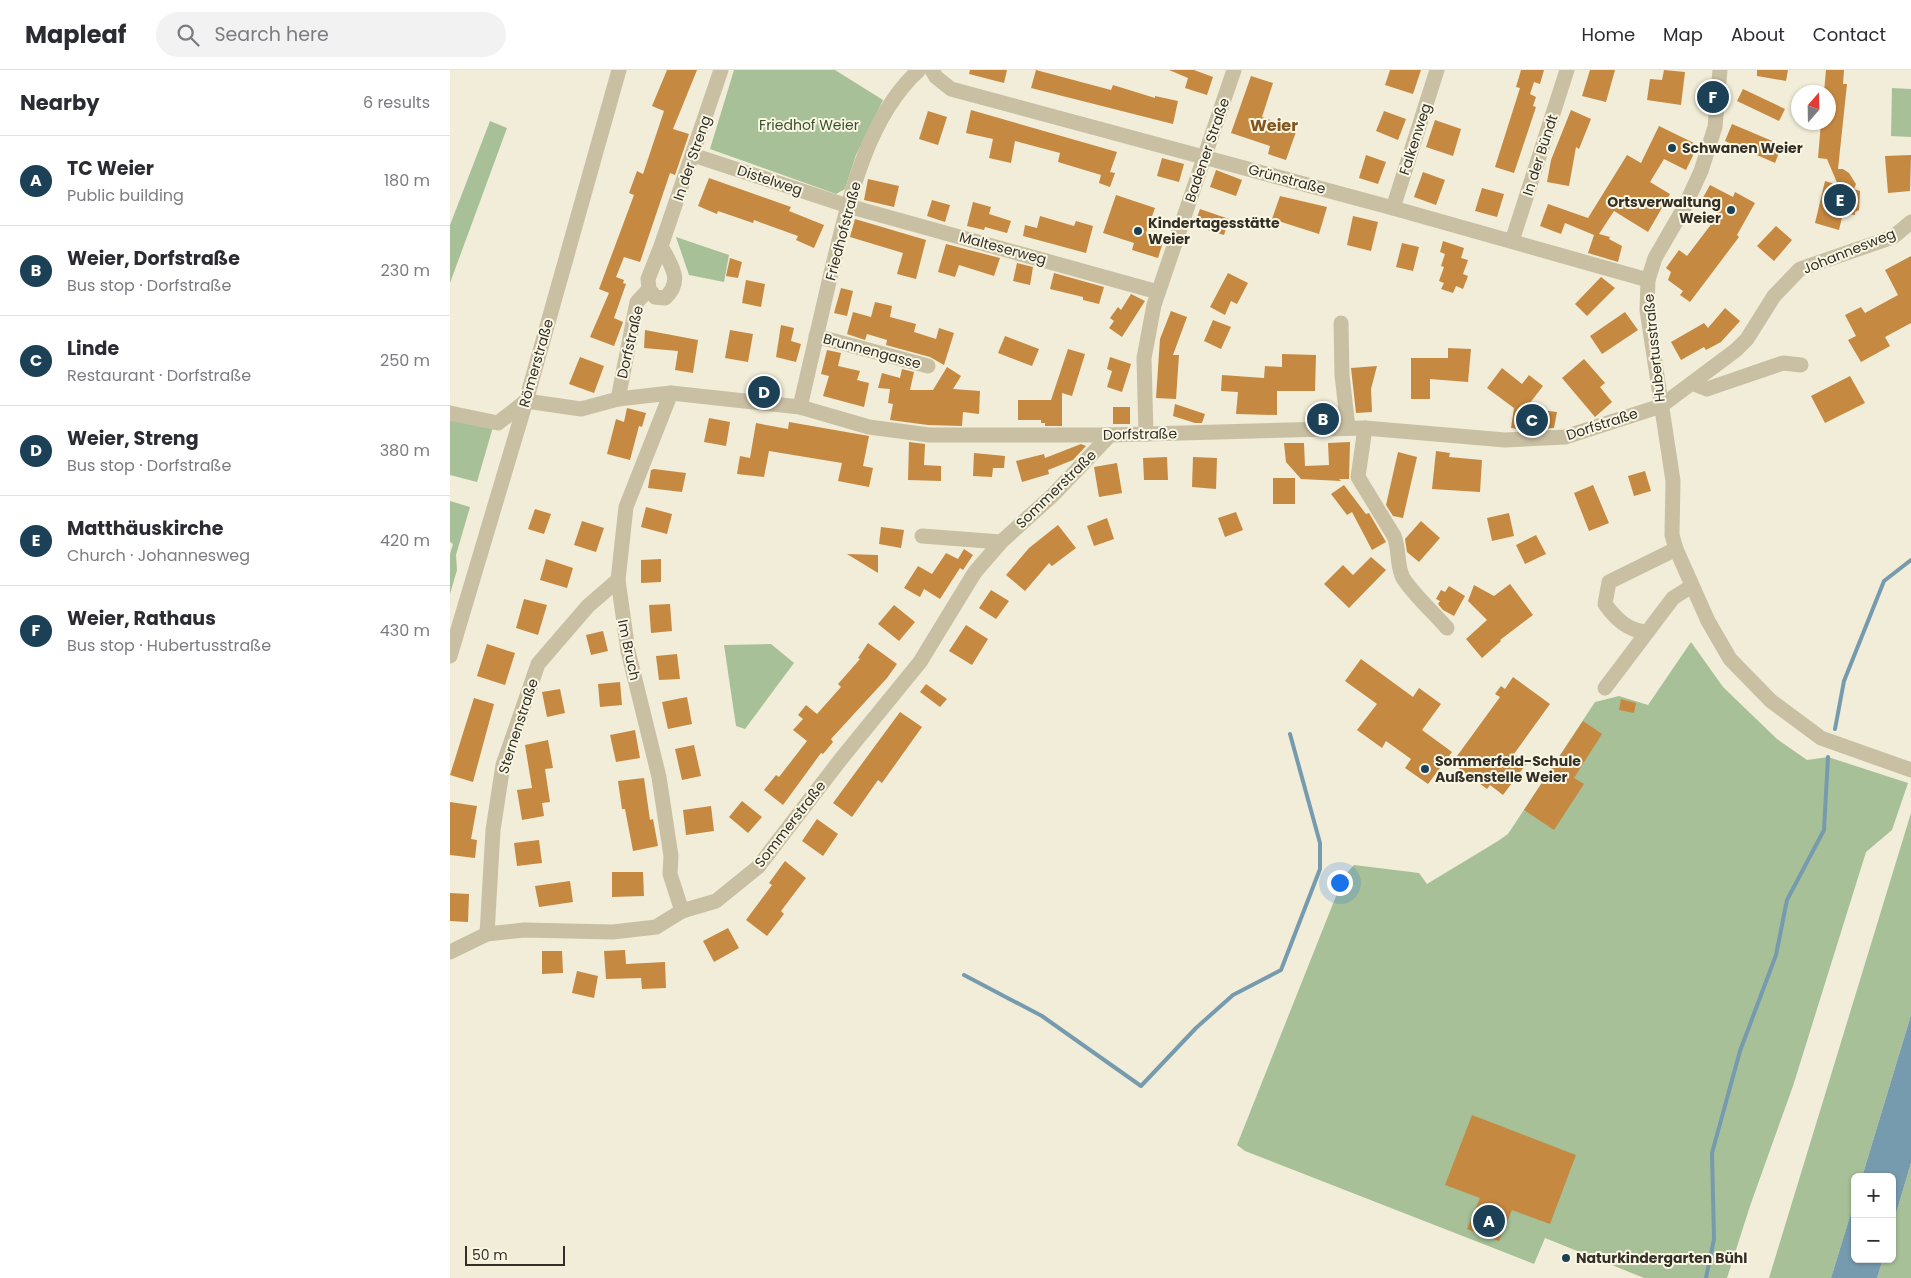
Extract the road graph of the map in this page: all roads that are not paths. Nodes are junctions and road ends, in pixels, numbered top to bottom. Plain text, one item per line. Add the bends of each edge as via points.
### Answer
1 (619, 70) edge
2 (721, 70) edge
3 (919, 70) edge
4 (932, 70) edge
5 (1234, 70) edge
6 (1437, 70) edge
7 (1567, 70) edge
8 (1720, 70) edge
9 (693, 155) junction
10 (1205, 157) junction
11 (848, 206) junction
12 (1393, 208) junction
13 (1911, 222) edge
14 (1512, 241) junction
15 (661, 246) junction
16 (1648, 280) junction
17 (649, 290) junction
18 (1158, 292) junction
19 (1341, 323) dead end
20 (816, 336) junction
21 (1801, 365) dead end
22 (928, 366) dead end
23 (1692, 383) junction
24 (671, 393) junction
25 (618, 399) junction
26 (526, 401) junction
27 (1661, 406) junction
28 (800, 407) junction
29 (450, 413) edge
30 (1348, 428) junction
31 (1365, 428) junction
32 (1146, 434) junction
33 (1110, 435) junction
34 (922, 536) dead end
35 (1000, 542) junction
36 (1676, 549) junction
37 (618, 580) junction
38 (1692, 586) junction
39 (1448, 628) dead end
40 (1647, 632) junction
41 (450, 656) edge
42 (1605, 688) dead end
43 (1911, 770) edge
44 (682, 911) junction
45 (487, 934) junction
46 (450, 952) edge

1 - 26 street, Römerstraße
2 - 9 street, In der Streng
3 - 11 street, Friedhofstraße via 892,101 864,157
4 - 10 street, Grünstraße via 951,89
5 - 10 street, Badener Straße
6 - 12 street, Falkenweg
7 - 14 street, In der Bündt
8 - 16 street, Hubertusstraße via 1715,127 1701,171 1655,258
9 - 11 street, Distelweg
9 - 15 street, In der Streng
10 - 12 street, Grünstraße
10 - 18 street, Badener Straße
11 - 18 street, Malteserweg
11 - 20 street, Friedhofstraße
12 - 14 street, Grünstraße
13 - 23 street, Johannesweg via 1893,237 1800,269 1774,296 1747,339
14 - 16 street, Grünstraße
15 - 17 street, In der Streng via 648,279
15 - 17 street via 676,276 673,291 665,298 655,297
16 - 27 street, Hubertusstraße via 1647,310
17 - 25 street, Dorfstraße via 637,302
18 - 32 street, Badener Straße via 1144,358
19 - 30 street
20 - 22 street, Brunnengasse
20 - 28 street, Friedhofstraße
21 - 23 street via 1783,364 1707,389
23 - 27 street, Johannesweg
24 - 25 street, Dorfstraße
24 - 28 street, Dorfstraße
24 - 37 street, Im Bruch via 626,507
25 - 26 street, Dorfstraße via 581,409
26 - 29 street via 498,423
26 - 41 street, Römerstraße
27 - 31 street, Dorfstraße via 1565,437 1536,440
27 - 36 street, Hubertusstraße via 1673,481 1672,535
28 - 33 street, Dorfstraße via 868,427 929,435
30 - 31 street, Dorfstraße
30 - 32 street, Dorfstraße
31 - 39 street via 1358,477 1394,536 1397,561 1404,578
32 - 33 street, Dorfstraße
33 - 35 street, Sommerstraße via 1053,496
34 - 35 street
35 - 44 street, Sommerstraße via 975,572 920,662 840,759 758,867 716,901
36 - 38 street, Hubertusstraße
36 - 40 street via 1609,582 1605,604 1614,618 1629,628
37 - 44 street, Im Bruch via 628,651 659,777 671,856 670,874
37 - 45 street, Sternenstraße via 588,606 538,664 503,764 493,830
38 - 40 street via 1673,598
38 - 43 street, Hubertusstraße via 1730,658 1772,702 1821,738
40 - 42 street
44 - 45 street, Sommerstraße via 656,927 613,932 524,930
45 - 46 street, Sommerstraße

